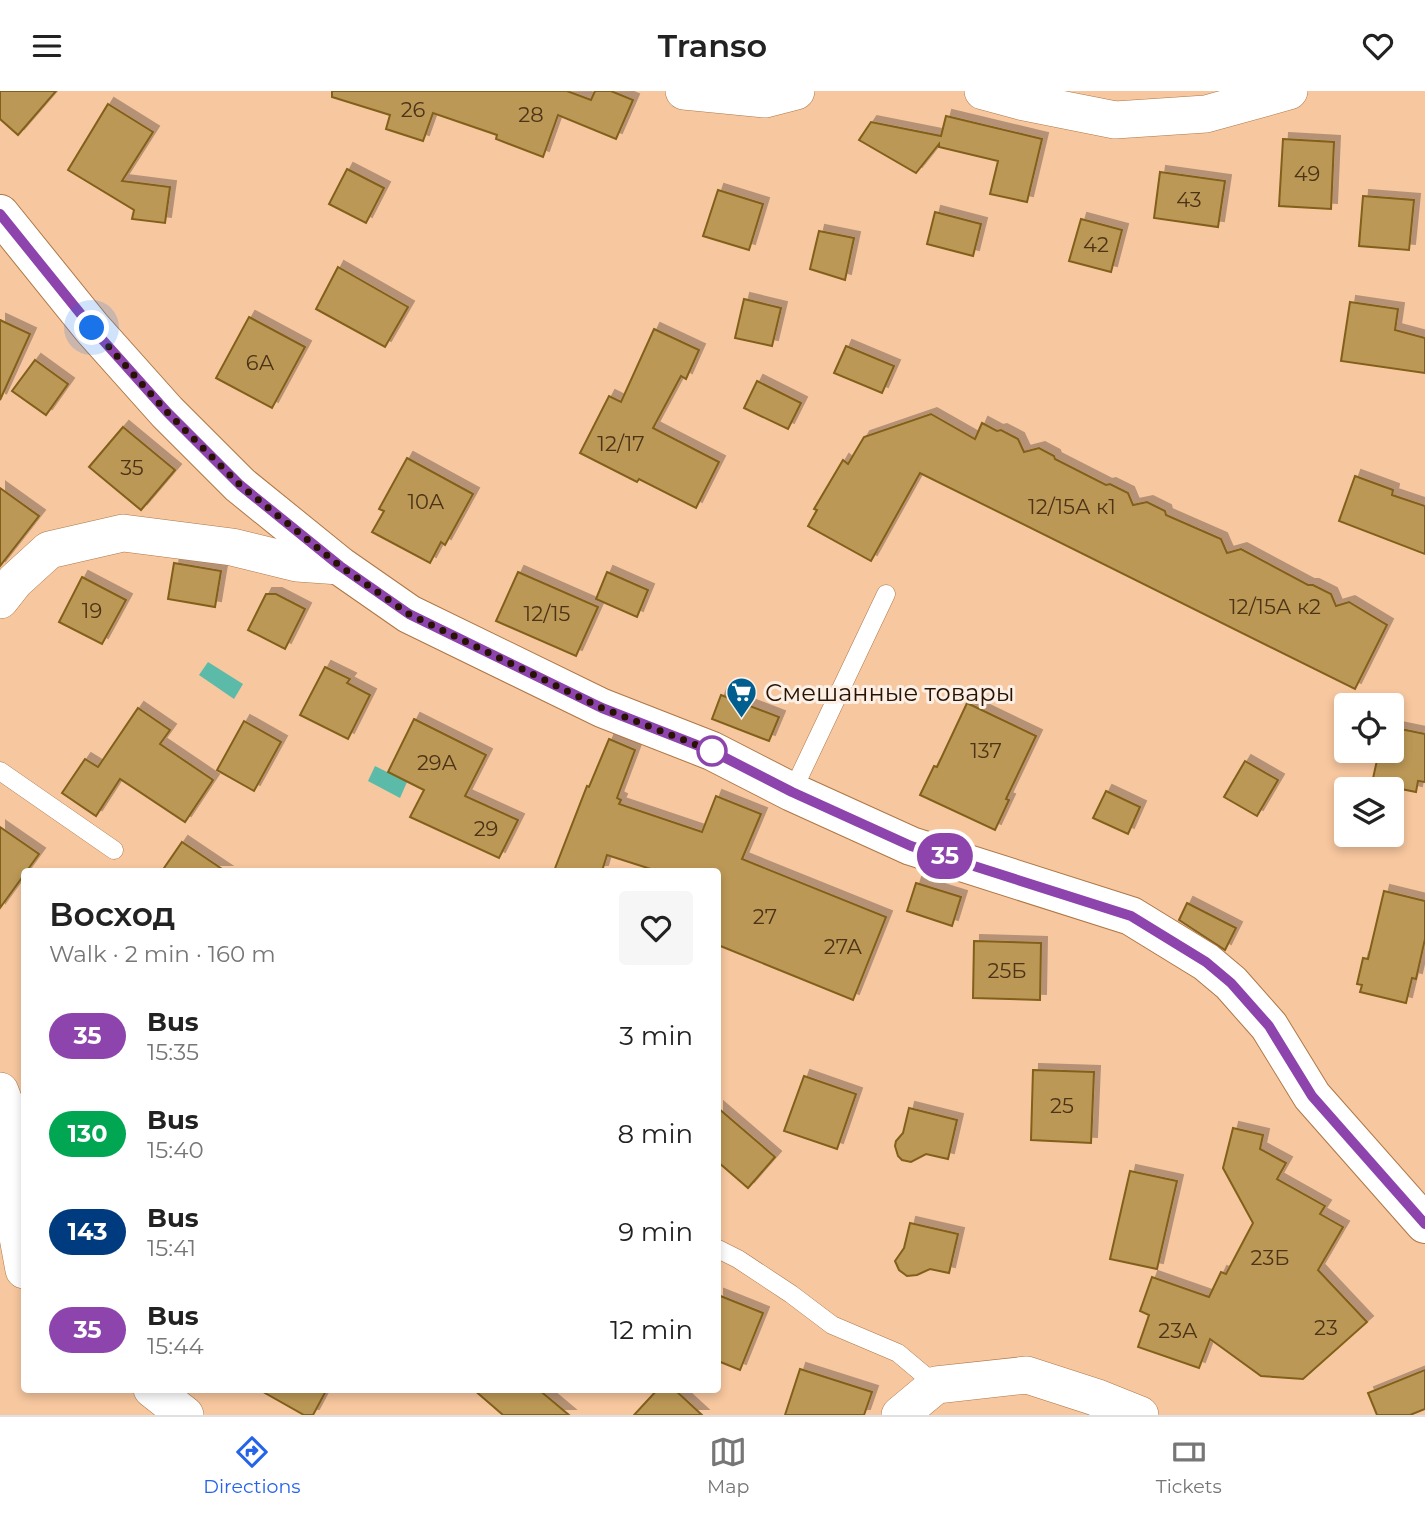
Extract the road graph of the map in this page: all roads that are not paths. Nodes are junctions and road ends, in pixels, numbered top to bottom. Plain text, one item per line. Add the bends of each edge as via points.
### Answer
1 (684, 91) edge
2 (796, 91) edge
3 (983, 91) edge
4 (1289, 91) edge
5 (0, 214) edge
6 (340, 566) junction
7 (886, 594) dead end
8 (0, 600) edge
9 (0, 771) edge
10 (792, 792) junction
11 (114, 851) dead end
12 (0, 1091) edge
13 (1425, 1224) edge
14 (721, 1250) edge
15 (21, 1254) edge
16 (936, 1385) junction
17 (157, 1393) edge
18 (185, 1415) edge
19 (900, 1415) edge
20 (1140, 1415) edge

1 - 2 street via 765,99
3 - 4 street via 1115,120 1206,114
5 - 6 street via 167,412 240,485
6 - 8 street via 123,533 49,550
6 - 10 street via 409,614 602,708 712,751
7 - 10 lane
9 - 11 lane
10 - 13 street via 911,846 1131,916 1206,962 1269,1026 1312,1096
12 - 15 street via 13,1125 13,1210
14 - 16 lane via 832,1325 898,1353
16 - 19 street
16 - 20 street via 1027,1375
17 - 18 street

